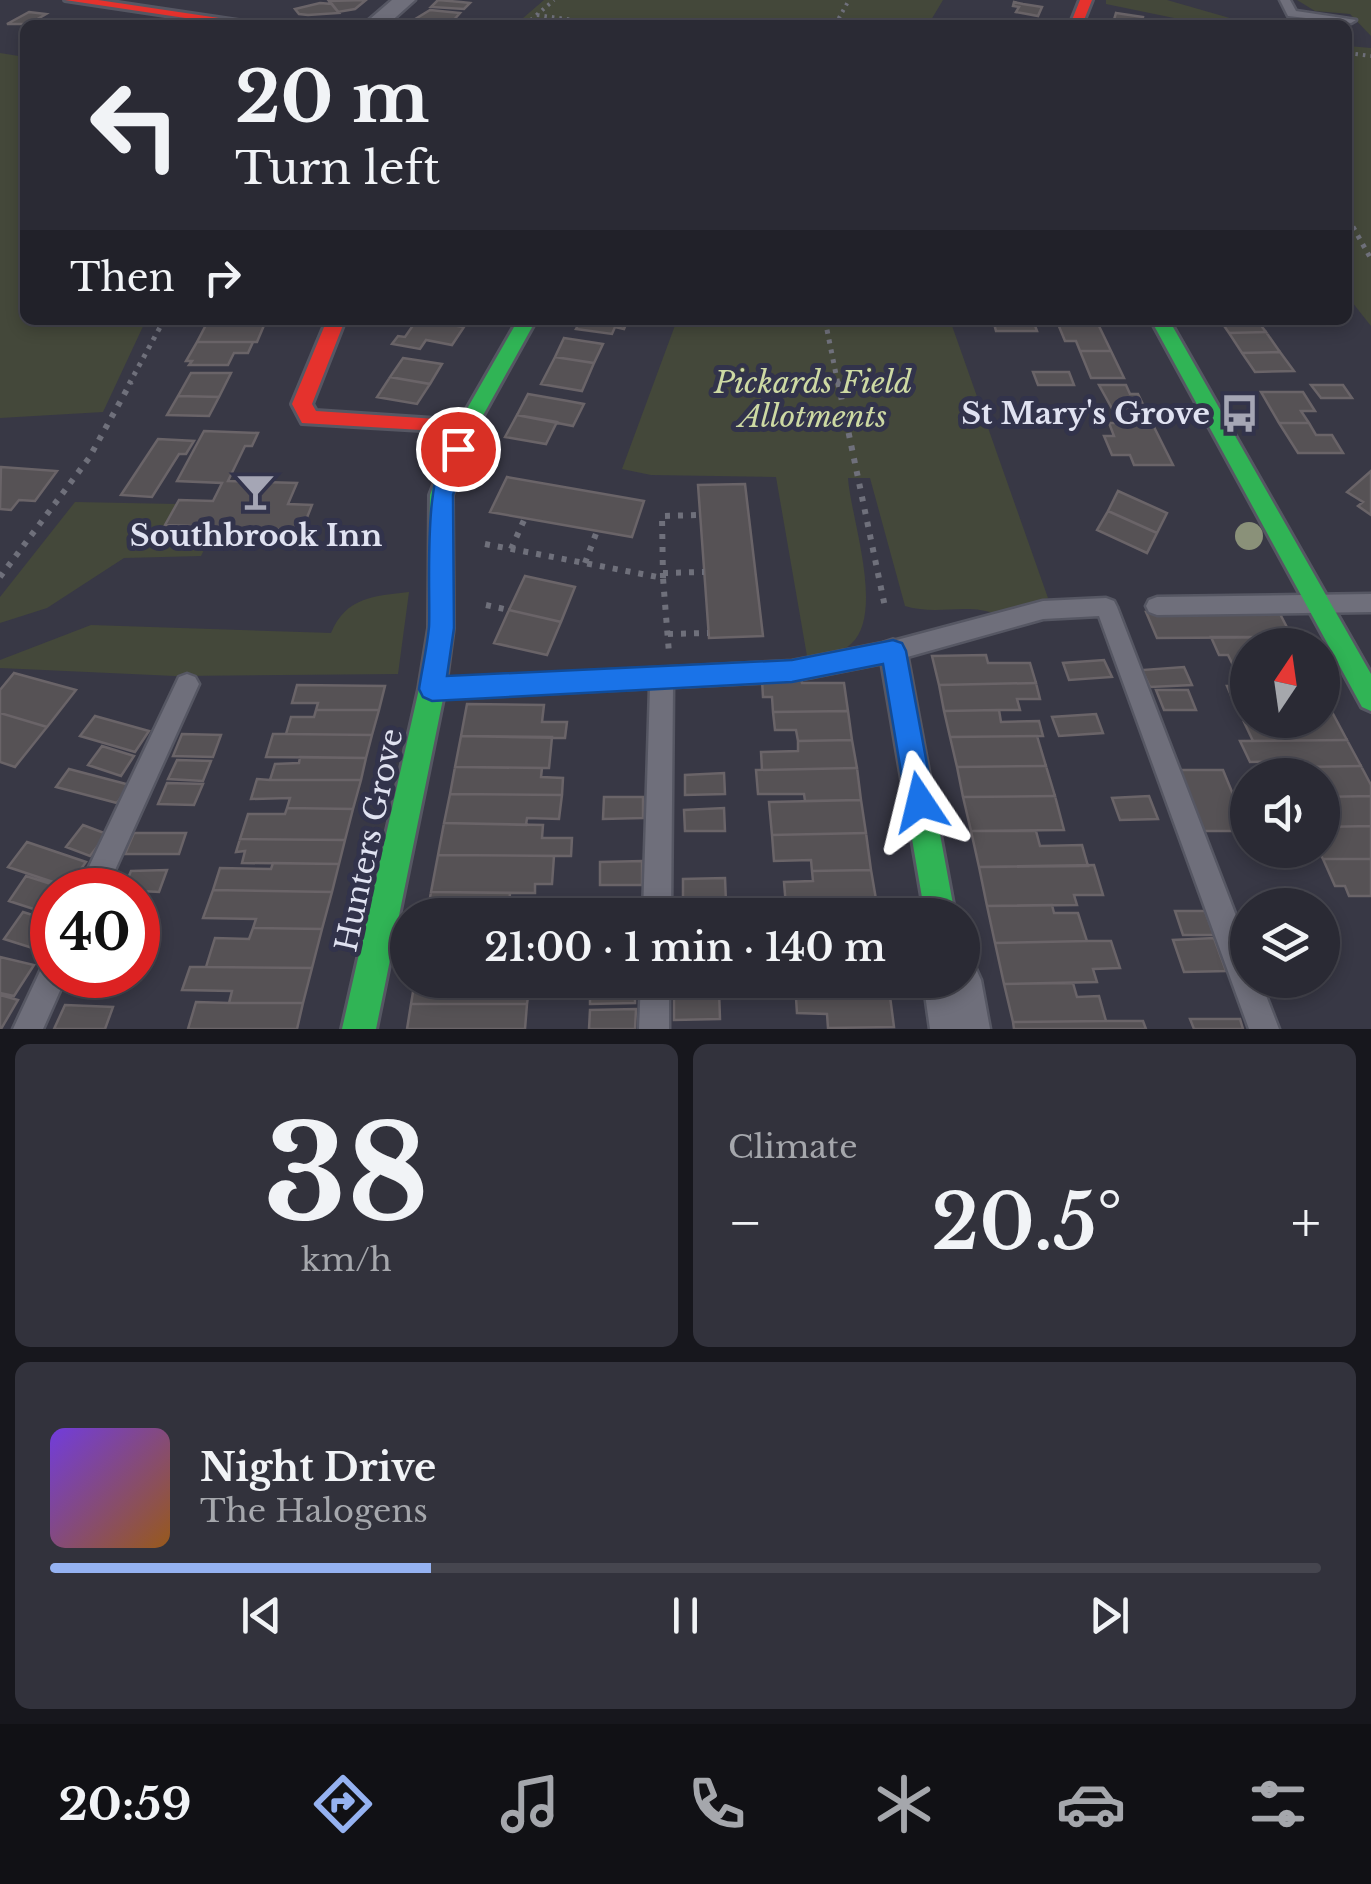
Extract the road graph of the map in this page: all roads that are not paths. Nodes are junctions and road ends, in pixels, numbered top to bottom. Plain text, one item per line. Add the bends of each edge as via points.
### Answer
1 (70, 0) edge
2 (404, 0) edge
3 (1285, 0) edge
4 (222, 20) edge
5 (380, 20) edge
6 (1351, 20) dead end
7 (334, 325) edge
8 (523, 325) edge
9 (1163, 325) edge
10 (466, 428) junction
11 (1371, 602) edge
12 (1317, 603) junction
13 (1158, 606) dead end
14 (893, 651) junction
15 (667, 677) junction
16 (187, 684) dead end
17 (432, 689) junction
18 (1371, 699) edge
19 (102, 868) edge
20 (658, 898) edge
21 (937, 898) edge
22 (42, 998) edge
23 (655, 998) edge
24 (955, 998) edge
25 (28, 1029) edge
26 (359, 1029) edge
27 (654, 1029) edge
28 (960, 1029) edge
29 (1264, 1029) edge

1 - 4 street
2 - 5 street
3 - 6 lane via 1292,14
7 - 10 street via 302,404 310,418
8 - 10 street, Hunters Grove
9 - 12 street
10 - 17 street, Hunters Grove via 442,495 441,628
11 - 12 lane
12 - 13 lane
12 - 18 street
14 - 15 lane via 792,671
14 - 21 street
14 - 29 lane via 1043,610 1106,607
15 - 17 lane
15 - 20 lane
16 - 19 lane
17 - 26 street, Hunters Grove
22 - 25 lane
23 - 27 lane
24 - 28 street

